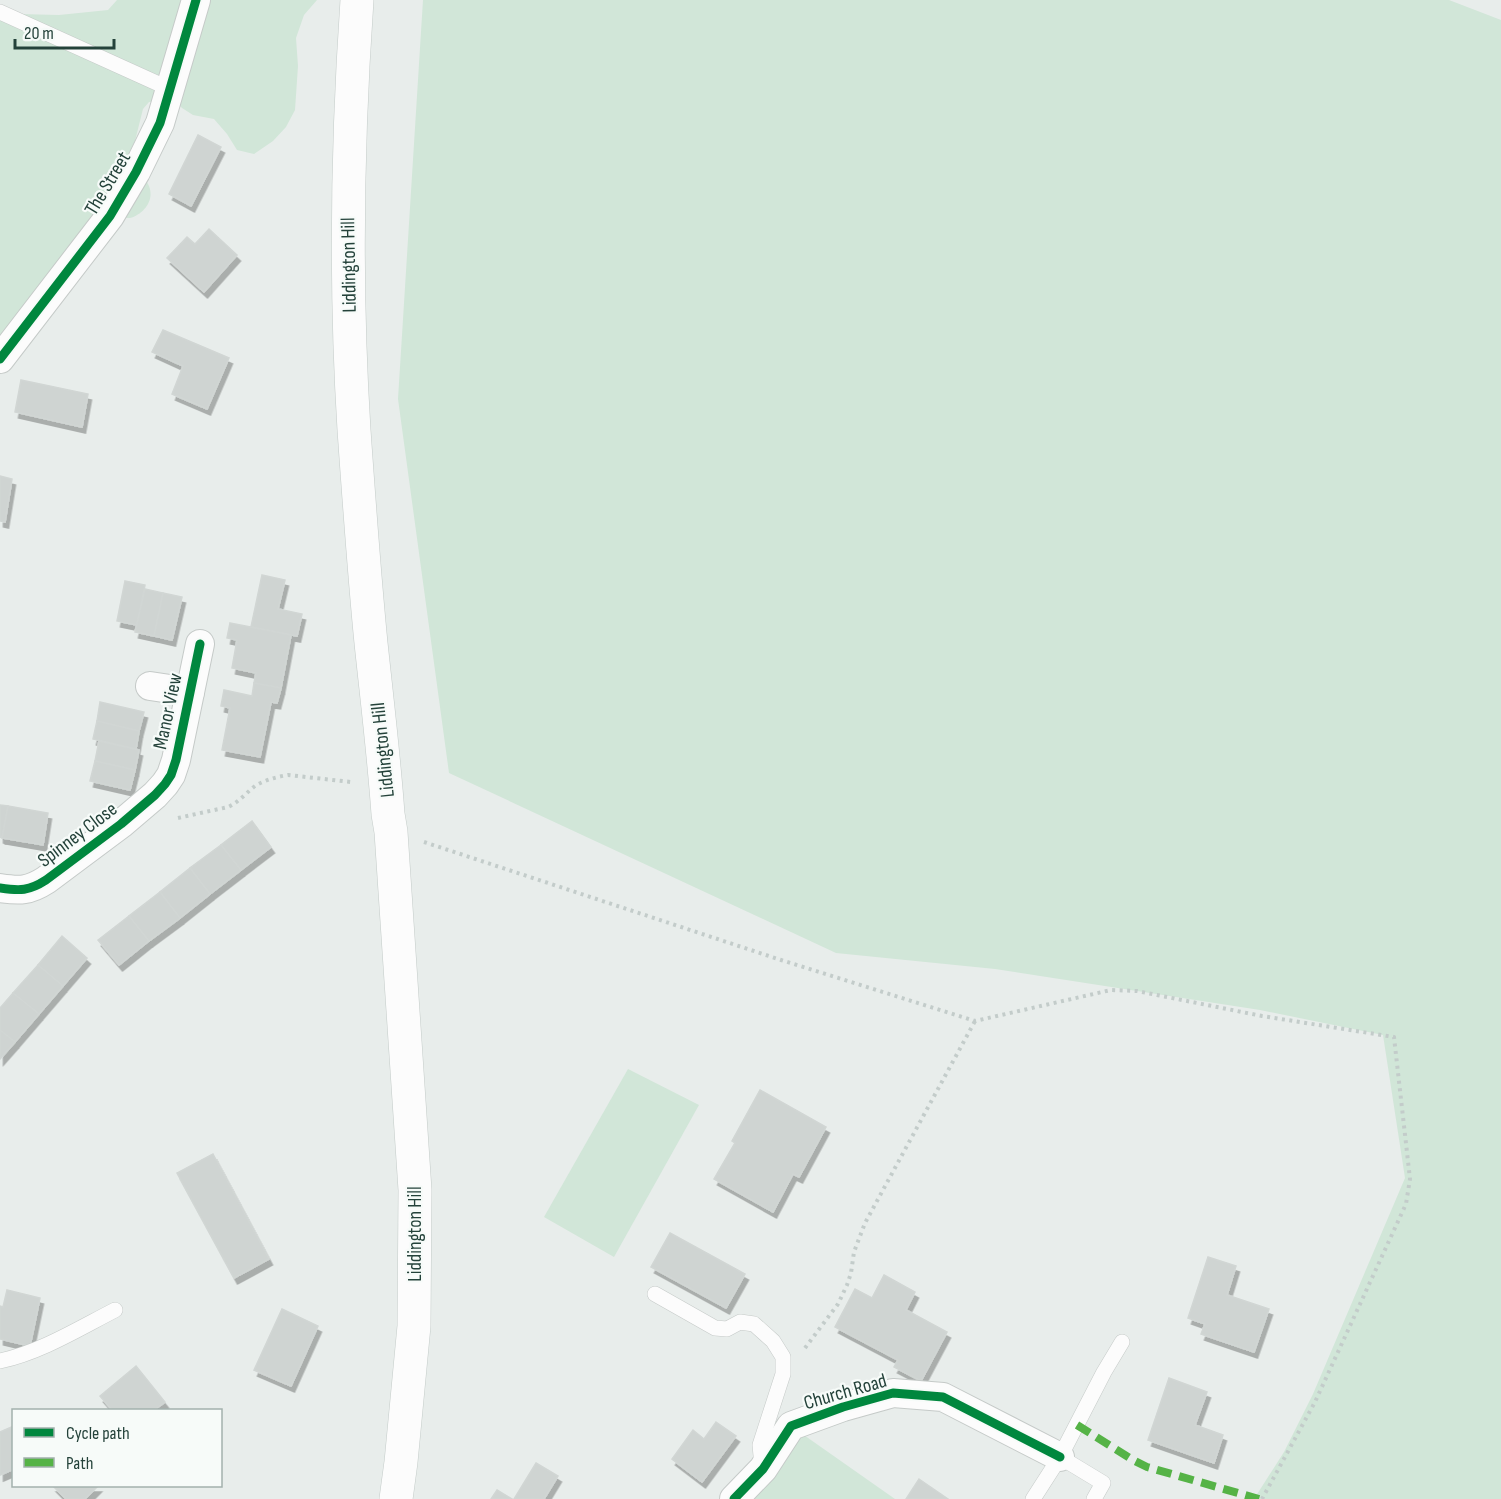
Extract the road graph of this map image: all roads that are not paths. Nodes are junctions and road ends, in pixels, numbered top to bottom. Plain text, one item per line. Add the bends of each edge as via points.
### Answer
1 (196, 0) edge
2 (357, 0) edge
3 (0, 12) edge
4 (170, 89) junction
5 (0, 359) edge
6 (200, 644) dead end
7 (150, 687) dead end
8 (190, 692) junction
9 (165, 784) joint
10 (0, 888) edge
11 (655, 1294) dead end
12 (115, 1310) dead end
13 (1122, 1342) dead end
14 (0, 1361) edge
15 (1060, 1457) junction
16 (763, 1469) junction
17 (396, 1499) edge
18 (735, 1499) edge
19 (1033, 1499) edge
20 (1094, 1499) edge

1 - 4 street, The Street
2 - 17 main road, Liddington Hill via 348,145 348,289 359,496 391,832 415,1190 414,1326
3 - 4 lane
4 - 5 street, The Street via 160,123 110,216
6 - 8 street, Manor View
7 - 8 street, Manor View
8 - 9 street, Manor View via 176,760
9 - 10 street, Spinney Close via 136,812 35,887
11 - 16 lane via 715,1328 727,1329 740,1322 754,1324 773,1341 783,1357 783,1374 760,1445
12 - 14 lane via 43,1348
13 - 15 lane
15 - 16 street, Church Road via 943,1397 893,1393 791,1426
15 - 19 lane
15 - 20 lane via 1103,1483
16 - 18 street, Church Road

